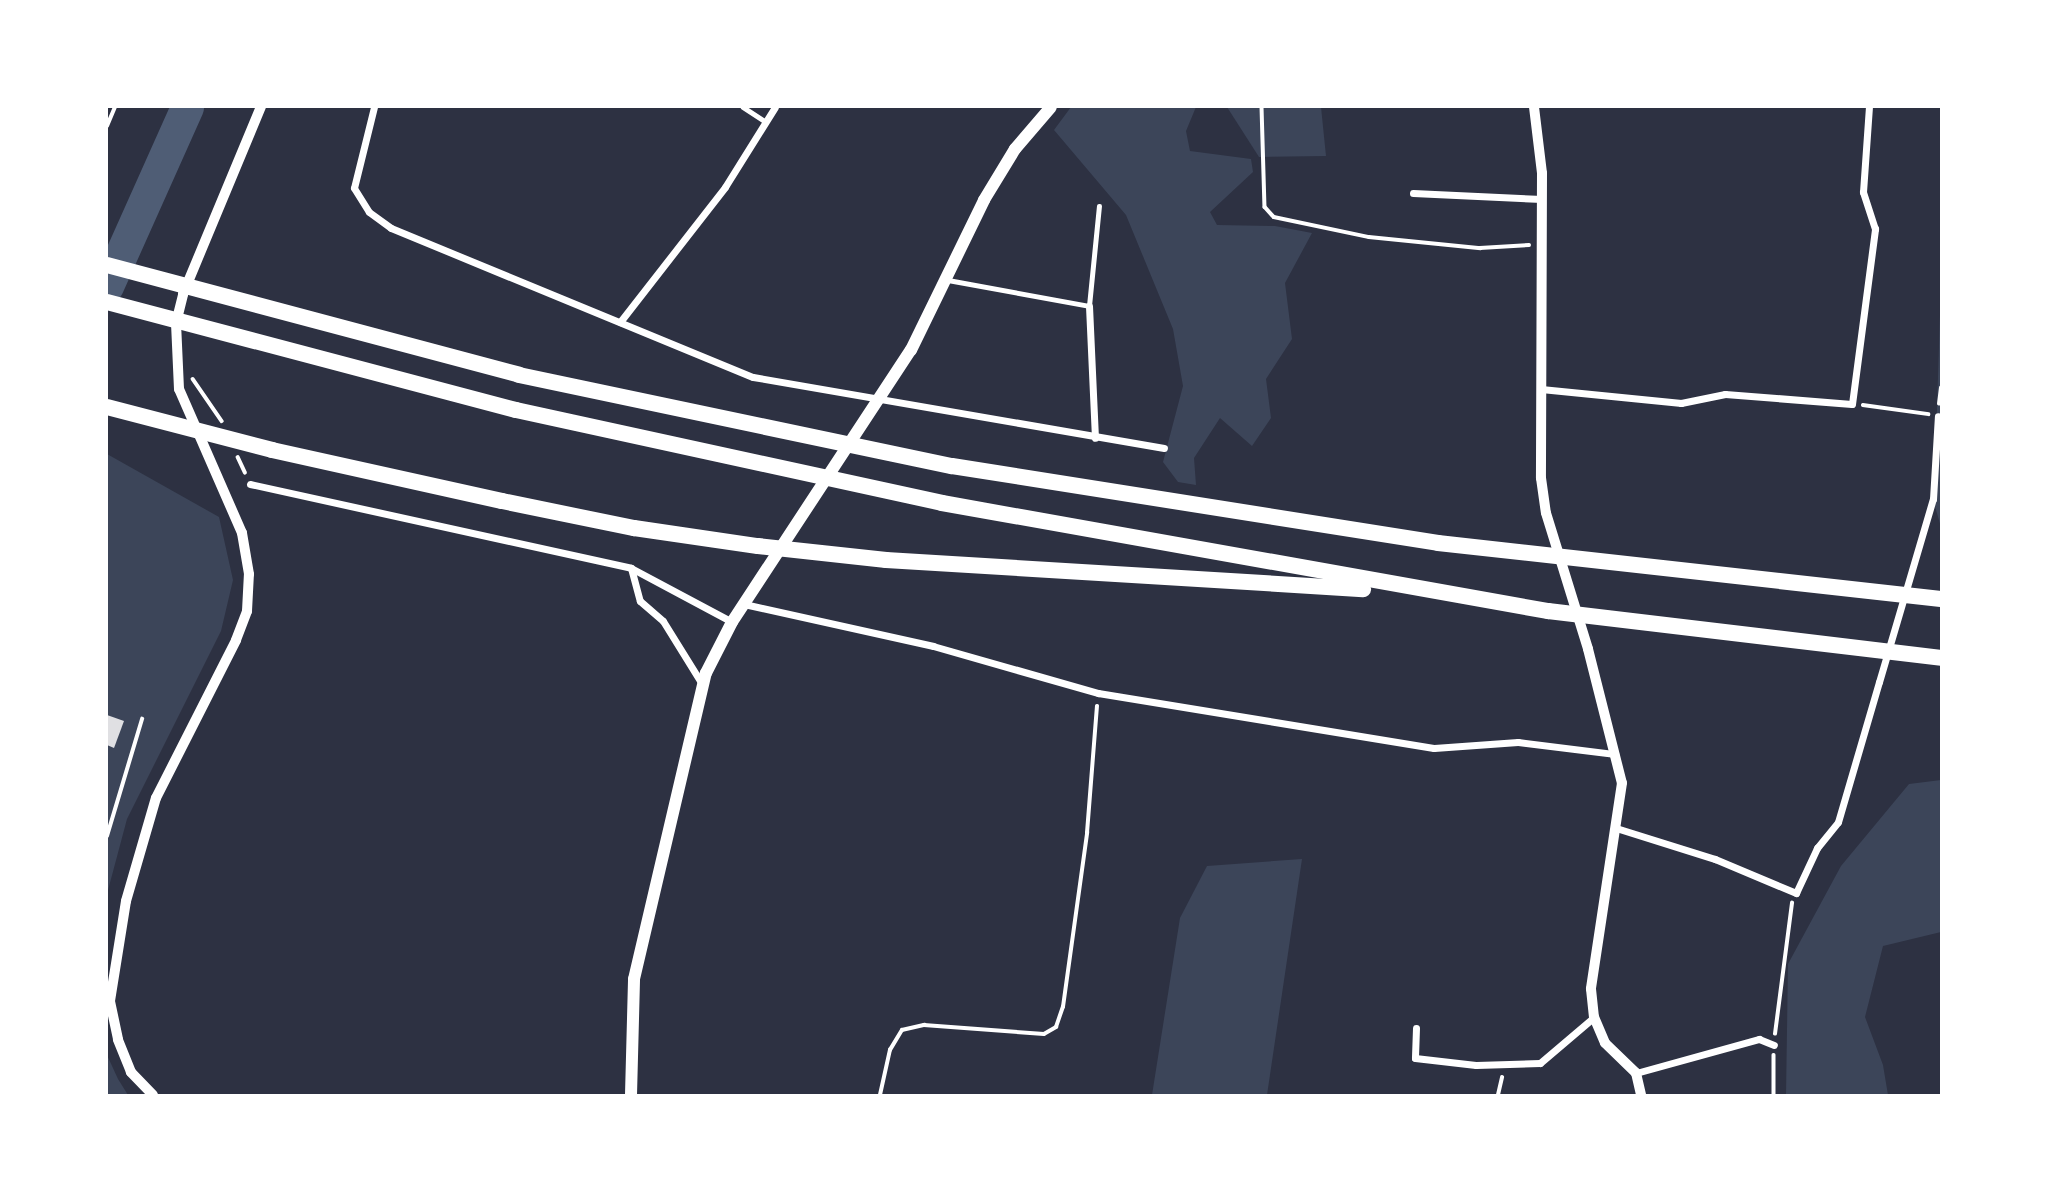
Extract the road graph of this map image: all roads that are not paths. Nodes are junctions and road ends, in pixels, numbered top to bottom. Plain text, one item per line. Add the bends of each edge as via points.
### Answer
1 (261, 107) edge
2 (373, 107) edge
3 (743, 107) edge
4 (775, 107) edge
5 (1051, 107) edge
6 (1534, 107) edge
7 (1869, 107) edge
8 (767, 123) junction
9 (1413, 193) dead end
10 (1542, 199) junction
11 (1099, 205) dead end
12 (107, 265) edge
13 (944, 279) junction
14 (107, 302) edge
15 (1088, 306) junction
16 (620, 322) junction
17 (1541, 389) junction
18 (882, 398) junction
19 (107, 407) edge
20 (1938, 416) road end
21 (1095, 438) junction
22 (1164, 449) dead end
23 (250, 484) dead end
24 (631, 568) junction
25 (1442, 594) junction
26 (1941, 599) edge
27 (744, 604) junction
28 (732, 622) junction
29 (1941, 658) edge
30 (703, 685) junction
31 (1616, 754) junction
32 (1616, 828) junction
33 (1594, 1017) junction
34 (1416, 1028) dead end
35 (1774, 1045) road end
36 (1636, 1073) junction
37 (153, 1095) edge
38 (631, 1095) edge
39 (1641, 1095) edge

1 - 37 street via 183,294 176,323 179,389 242,533 249,582 247,611 236,640 156,798 126,901 110,1001 131,1072
2 - 16 street via 354,188 369,212 391,228
3 - 8 lane
4 - 8 street
5 - 13 main road via 1016,149 984,200
6 - 10 street
7 - 17 street via 1863,192 1875,229 1852,404 1725,394 1681,403
8 - 16 street via 725,187
9 - 10 street
10 - 17 street
11 - 15 lane
12 - 26 highway via 519,375 952,466 1438,543
13 - 15 lane
13 - 18 main road
14 - 25 highway via 516,410 942,503
15 - 21 street
16 - 18 street via 752,377
17 - 31 street via 1546,513
18 - 21 street
18 - 27 main road
19 - 25 highway via 272,450 634,528 758,546 886,560
20 - 32 street via 1933,499 1880,682 1838,822 1817,848 1796,892 1716,859
21 - 22 street
23 - 24 street
24 - 28 street
24 - 30 street via 640,601 671,631
25 - 29 highway
27 - 28 main road
27 - 31 street via 933,646 1098,693 1434,748 1518,742
28 - 30 main road
30 - 38 main road via 634,979
31 - 32 street via 1622,783
32 - 33 street via 1591,989
33 - 34 street via 1540,1063 1415,1058
33 - 36 street via 1605,1043
35 - 36 street via 1759,1039
36 - 39 street

